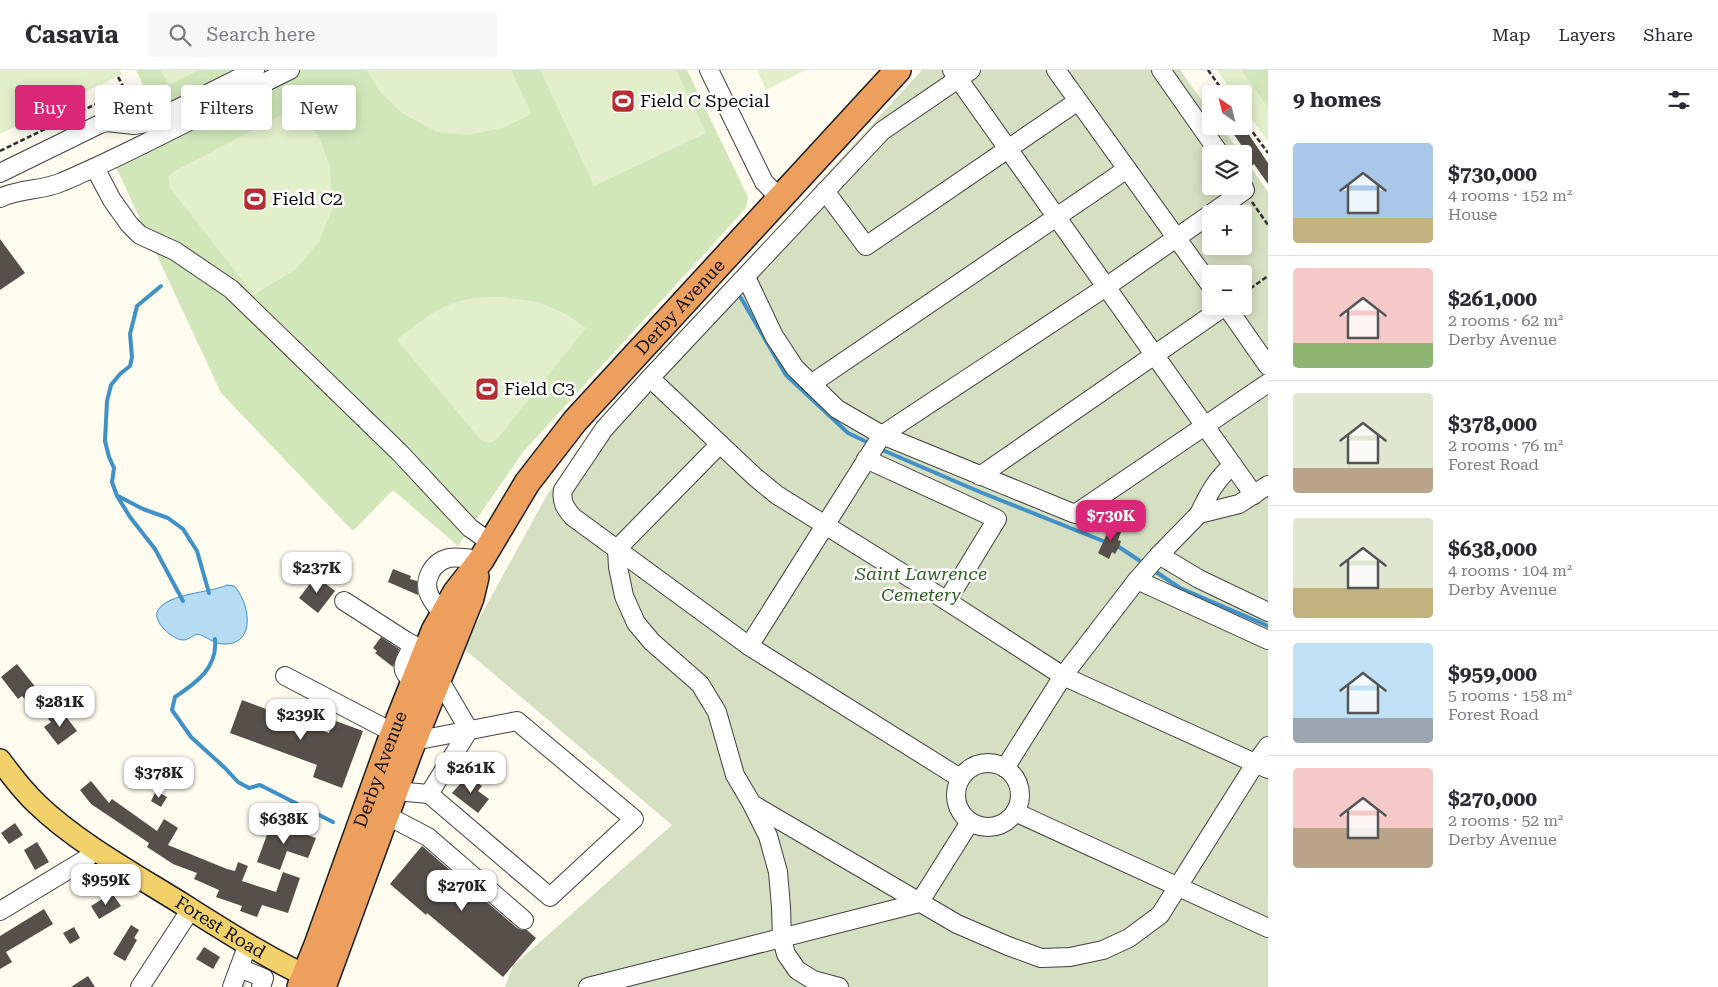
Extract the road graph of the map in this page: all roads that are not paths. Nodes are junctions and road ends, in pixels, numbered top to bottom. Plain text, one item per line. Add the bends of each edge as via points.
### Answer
1 (255, 70) edge
2 (290, 70) edge
3 (710, 70) edge
4 (898, 70) edge
5 (1056, 70) edge
6 (1161, 70) edge
7 (960, 73) edge
8 (1078, 101) junction
9 (1214, 145) edge
10 (1008, 148) junction
11 (95, 168) junction
12 (1127, 168) junction
13 (4, 171) edge
14 (18, 191) junction
15 (825, 191) junction
16 (1234, 195) edge
17 (0, 198) edge
18 (780, 198) junction
19 (1056, 216) junction
20 (1176, 238) junction
21 (1202, 274) edge
22 (746, 277) junction
23 (1106, 286) junction
24 (1212, 315) edge
25 (1231, 315) edge
26 (1155, 355) junction
27 (1268, 366) edge
28 (650, 378) junction
29 (1268, 383) edge
30 (811, 384) junction
31 (1205, 425) junction
32 (720, 444) junction
33 (874, 447) junction
34 (1233, 465) junction
35 (980, 476) junction
36 (1261, 490) edge
37 (1199, 514) junction
38 (824, 525) junction
39 (616, 549) junction
40 (486, 551) junction
41 (1159, 555) junction
42 (1137, 580) junction
43 (344, 601) dead end
44 (947, 601) junction
45 (1268, 612) edge
46 (444, 614) junction
47 (1268, 640) edge
48 (749, 646) junction
49 (419, 648) junction
50 (285, 676) dead end
51 (1063, 676) junction
52 (439, 679) junction
53 (469, 730) junction
54 (404, 737) junction
55 (1268, 746) edge
56 (0, 760) edge
57 (1262, 766) edge
58 (1005, 768) junction
59 (960, 778) junction
60 (395, 791) junction
61 (429, 794) junction
62 (752, 804) junction
63 (1015, 812) junction
64 (386, 815) junction
65 (970, 822) junction
66 (96, 849) junction
67 (1179, 886) junction
68 (919, 903) junction
69 (191, 909) junction
70 (0, 910) edge
71 (524, 920) dead end
72 (1268, 928) edge
73 (782, 939) junction
74 (248, 944) junction
75 (236, 981) edge
76 (317, 984) edge
77 (140, 987) edge
78 (261, 987) edge
79 (588, 987) edge
80 (839, 987) edge

1 - 13 street via 146,123 100,124
2 - 11 street
3 - 18 street via 764,182
4 - 18 highway, Derby Avenue
5 - 8 street
6 - 9 street
7 - 10 street
7 - 15 street via 882,131
8 - 10 street
8 - 12 street
10 - 15 street via 866,246
10 - 19 street
11 - 14 street via 59,184
11 - 40 street via 112,200 140,235 175,252 231,290 400,453 470,528
12 - 19 street
12 - 20 street
13 - 14 street
14 - 17 street
15 - 22 street
16 - 20 street
18 - 40 highway, Derby Avenue via 575,421 527,483
19 - 23 street
19 - 30 street
20 - 21 street
20 - 23 street
22 - 28 street
22 - 30 street via 774,336 795,368
23 - 26 street
23 - 33 street
24 - 26 street
25 - 27 street
26 - 31 street
26 - 35 street
28 - 32 street
28 - 39 street via 604,429 563,490 565,509
29 - 31 street
30 - 33 street
31 - 34 street
31 - 35 street via 1075,514
32 - 38 street via 777,495
32 - 39 street
33 - 35 street
33 - 38 street
33 - 44 street via 998,519
34 - 36 street
34 - 37 street via 1210,490
36 - 37 street via 1239,504
37 - 41 street
38 - 44 street
38 - 48 street
39 - 48 street
39 - 62 street via 624,596 636,623 652,642 700,684 717,712 735,775
40 - 46 highway, Derby Avenue
40 - 46 street via 450,557 430,572 427,586 430,597
40 - 52 highway, Derby Avenue
41 - 42 street
41 - 45 street via 1199,579
42 - 47 street
42 - 51 street
43 - 49 street
44 - 51 street
46 - 49 highway, Derby Avenue
48 - 59 street
49 - 54 highway, Derby Avenue
50 - 54 street
51 - 57 street
51 - 58 street
52 - 53 street
52 - 54 highway, Derby Avenue
53 - 54 street
53 - 61 street
53 - 61 street via 517,720 634,819 550,897
54 - 60 highway, Derby Avenue
54 - 76 highway, Derby Avenue
55 - 57 street
56 - 66 main road, Forest Road via 36,803
57 - 67 street
58 - 59 street via 991,763 976,765
58 - 63 street via 1015,779 1020,793
59 - 65 street via 956,802
60 - 61 street
60 - 64 highway, Derby Avenue
62 - 68 street
62 - 73 street via 768,836 778,872
63 - 65 street via 1008,820 994,826
63 - 67 street
64 - 71 street via 428,837
64 - 76 highway, Derby Avenue
65 - 68 street
66 - 69 main road, Forest Road
66 - 70 street
67 - 68 street via 1160,915 1128,938 1103,950 1070,957 1041,958 957,924
67 - 72 street
68 - 73 street
69 - 74 main road, Forest Road
69 - 77 street
73 - 79 street
73 - 80 street via 786,954 797,970 814,980
74 - 75 street
74 - 76 main road, Forest Road
75 - 78 street via 264,978

